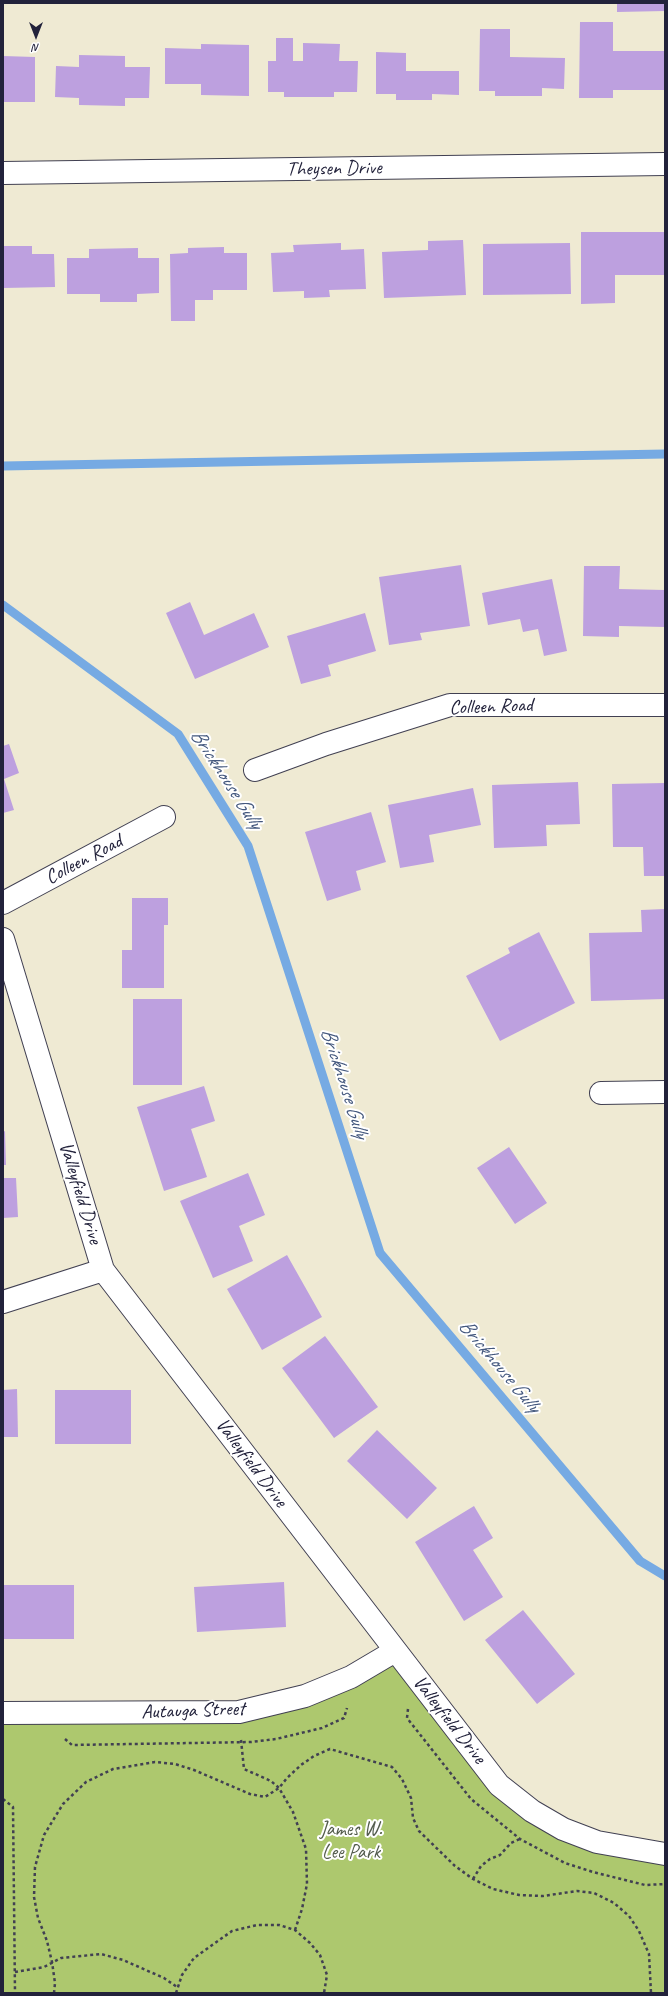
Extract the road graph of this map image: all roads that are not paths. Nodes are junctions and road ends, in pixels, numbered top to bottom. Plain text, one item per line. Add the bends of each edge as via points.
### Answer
1 (665, 164) edge
2 (3, 173) edge
3 (665, 705) edge
4 (255, 770) dead end
5 (164, 817) dead end
6 (3, 903) edge
7 (3, 939) edge
8 (665, 1092) edge
9 (600, 1093) dead end
10 (103, 1270) junction
11 (3, 1302) edge
12 (395, 1651) junction
13 (3, 1713) edge
14 (665, 1854) edge

1 - 2 street, Theysen Drive
3 - 4 street, Colleen Road via 450,705 326,744
5 - 6 street, Colleen Road
7 - 10 street, Valleyfield Drive
8 - 9 street
10 - 11 street
10 - 12 street, Valleyfield Drive
12 - 13 street, Autauga Street via 351,1677 305,1696 239,1712
12 - 14 street, Valleyfield Drive via 499,1785 532,1811 597,1842

